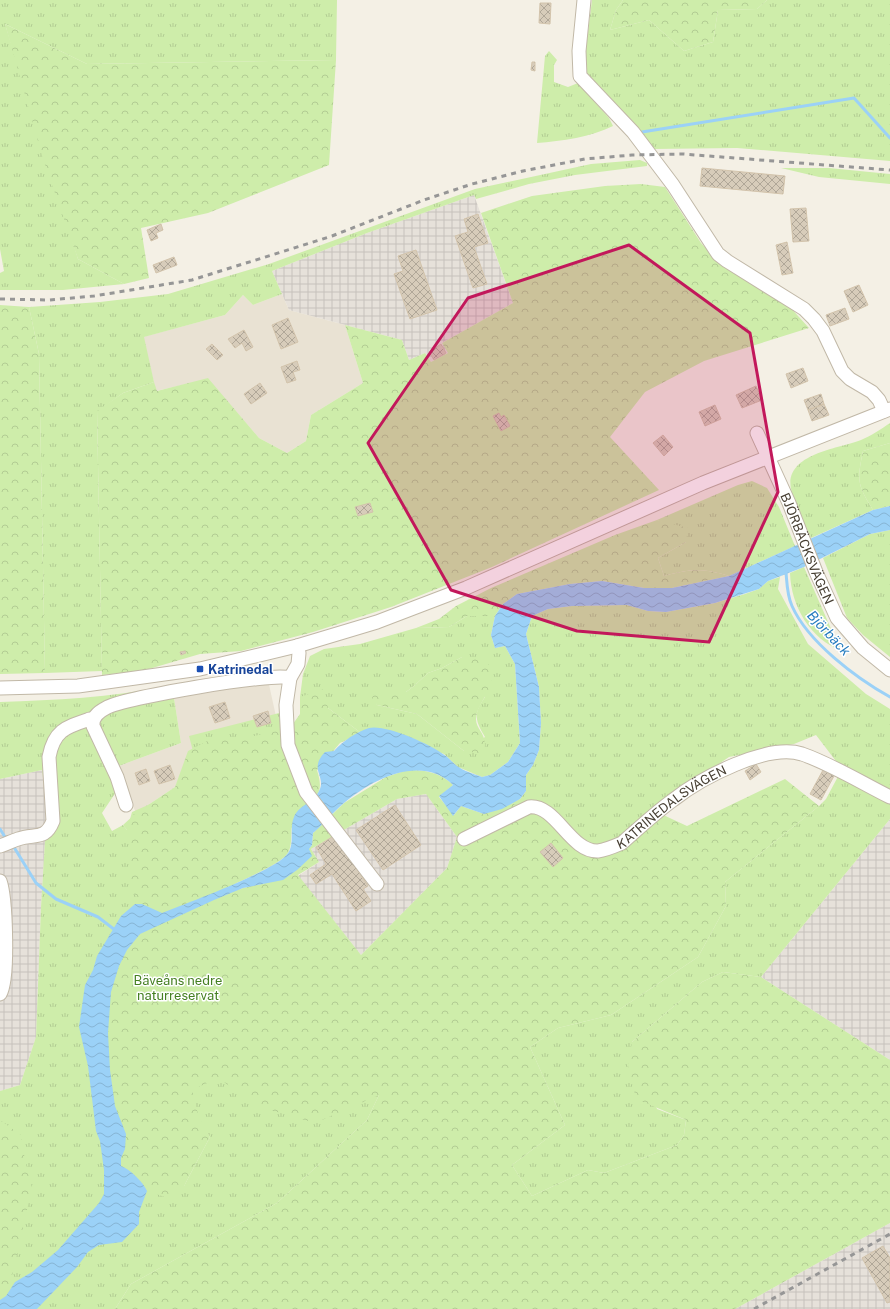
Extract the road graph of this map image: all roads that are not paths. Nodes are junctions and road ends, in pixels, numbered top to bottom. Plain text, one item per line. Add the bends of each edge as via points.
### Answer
1 (584, 0) edge
2 (887, 410) edge
3 (758, 433) dead end
4 (768, 457) junction
5 (297, 646) junction
6 (890, 670) edge
7 (290, 678) junction
8 (0, 688) edge
9 (93, 720) junction
10 (890, 797) edge
11 (126, 805) dead end
12 (464, 838) dead end
13 (0, 846) edge
14 (0, 882) edge
15 (377, 884) dead end
16 (0, 994) edge

1 - 2 street via 579,51 580,76 633,132 673,184 718,254 804,309 823,331 842,371 872,392
2 - 4 street
3 - 4 street, BJÖRBÄCKSVÄGEN
4 - 5 street via 703,482 442,598 377,622
4 - 6 street, BJÖRBÄCKSVÄGEN via 837,618 863,648
5 - 7 street via 298,664
5 - 8 street via 200,669 144,678 78,686
7 - 9 street via 264,677 154,696 112,705 99,712
7 - 15 street via 286,705 288,745 306,792
9 - 11 street via 93,726 117,777
9 - 13 street via 64,729 51,746 48,757 53,821 50,828 41,836 19,838
10 - 12 street, KATRINEDALSVÄGEN via 818,761 786,751 749,758 730,767 674,799 622,843 613,847 597,851 584,848 543,810 534,806
14 - 16 street via 4,905 4,977 3,990

